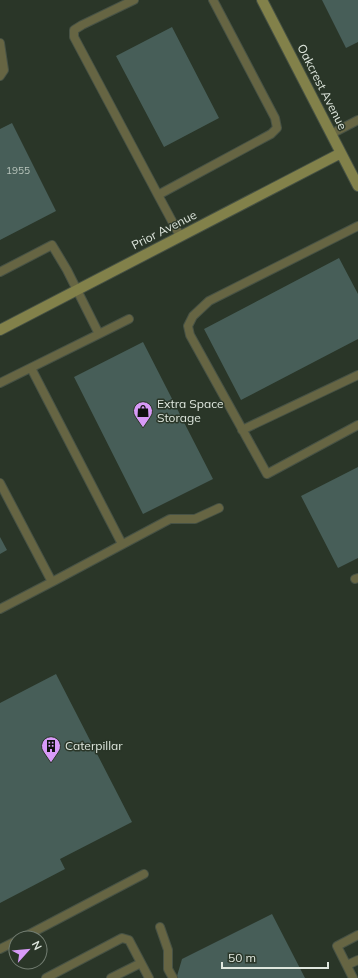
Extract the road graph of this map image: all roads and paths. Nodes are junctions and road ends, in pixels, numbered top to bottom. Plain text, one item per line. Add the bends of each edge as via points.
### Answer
1 (134, 0) edge
2 (213, 0) edge
3 (262, 0) edge
4 (0, 43) edge
5 (0, 76) edge
6 (358, 120) edge
7 (331, 134) junction
8 (341, 153) junction
9 (358, 186) edge
10 (158, 195) junction
11 (358, 226) edge
12 (180, 236) junction
13 (0, 272) edge
14 (77, 290) junction
15 (129, 319) dead end
16 (0, 330) edge
17 (99, 334) junction
18 (31, 368) junction
19 (358, 375) edge
20 (0, 383) edge
21 (358, 425) edge
22 (242, 430) junction
23 (0, 483) edge
24 (219, 508) dead end
25 (122, 544) junction
26 (52, 582) junction
27 (0, 610) edge
28 (144, 874) dead end
29 (160, 927) dead end
30 (37, 930) edge
31 (358, 935) edge
32 (358, 960) edge
33 (141, 963) junction
34 (347, 966) junction
35 (46, 978) edge
36 (111, 978) edge
37 (149, 978) edge
38 (173, 978) edge
39 (353, 978) edge

1 - 10 lane via 82,25 74,30 74,37
2 - 10 lane via 275,118 277,128 271,134
3 - 7 street, Oakcrest Avenue
4 - 5 lane via 4,70
6 - 7 lane
7 - 8 street, Oakcrest Avenue
8 - 9 street, Oakcrest Avenue
8 - 12 street, Prior Avenue
10 - 12 lane
11 - 22 lane via 210,301 193,316 188,326 190,335
12 - 14 street, Prior Avenue
13 - 14 lane via 52,245
14 - 16 street, Prior Avenue
14 - 17 lane
15 - 17 lane
17 - 18 lane
18 - 20 lane
18 - 25 lane
19 - 22 lane
21 - 22 lane via 267,474
23 - 26 lane
24 - 25 lane via 195,519 170,519
25 - 26 lane
26 - 27 lane
28 - 30 lane
29 - 38 lane via 168,950 168,969
31 - 34 lane via 336,946
32 - 34 lane
33 - 35 lane via 129,940 122,938
33 - 36 lane
33 - 37 lane
34 - 39 lane

